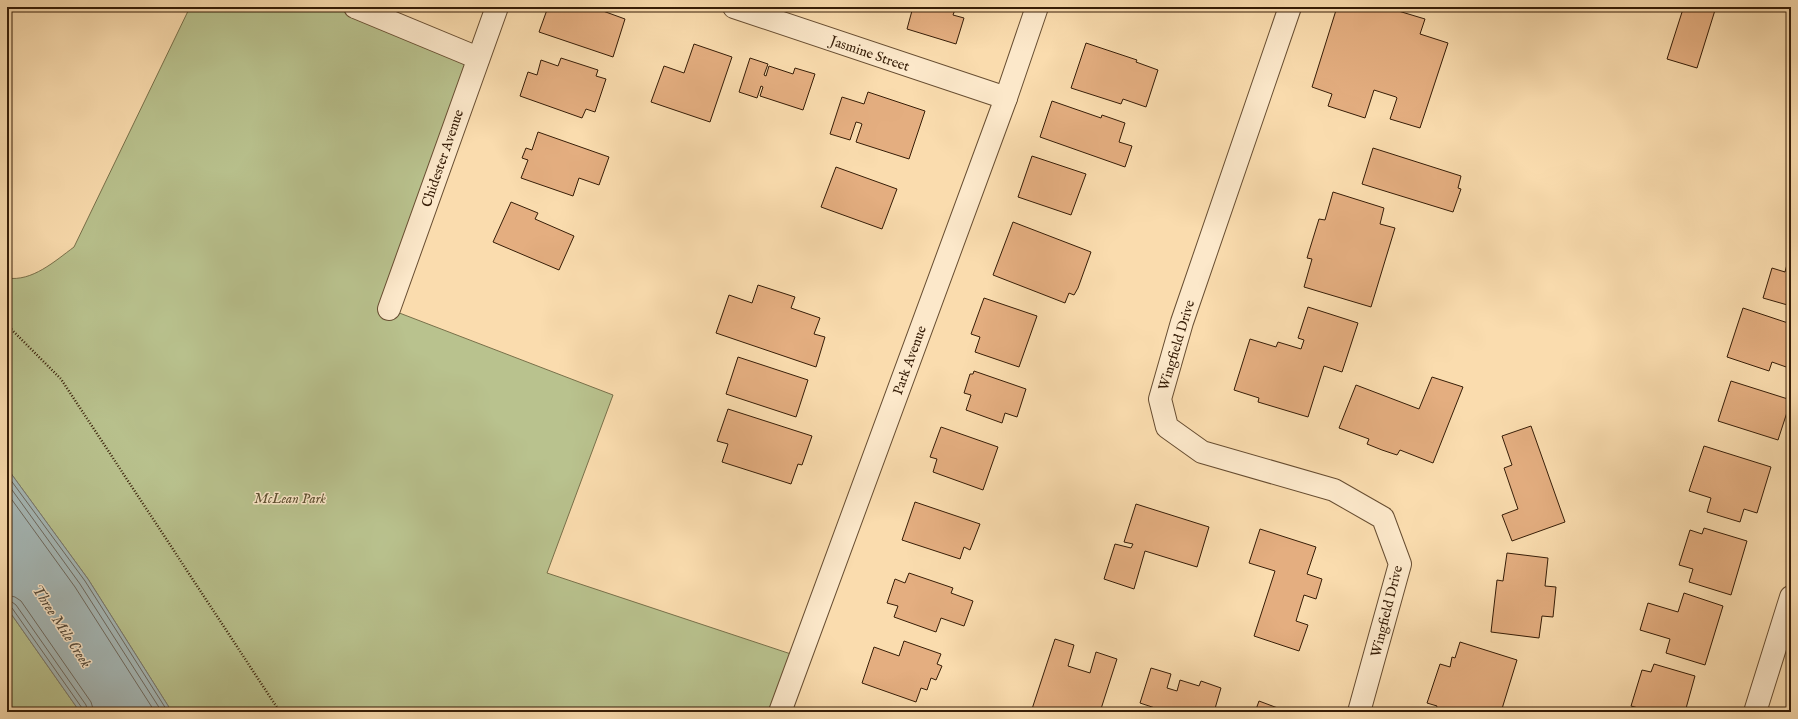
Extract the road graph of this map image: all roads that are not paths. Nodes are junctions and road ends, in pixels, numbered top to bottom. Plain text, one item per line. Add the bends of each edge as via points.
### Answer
1 (355, 7) edge
2 (496, 7) edge
3 (734, 7) edge
4 (1037, 7) edge
5 (1290, 7) edge
6 (478, 58) junction
7 (1006, 98) junction
8 (389, 309) dead end
9 (1791, 597) edge
10 (780, 712) edge
11 (1359, 712) edge
12 (1755, 712) edge

1 - 6 street
2 - 6 street, Chidester Avenue
3 - 7 street, Jasmine Street
4 - 7 street, Park Avenue
5 - 11 street, Wingfield Drive via 1182,322 1160,399 1167,427 1202,452 1334,490 1383,518 1400,564
6 - 8 street, Chidester Avenue
7 - 10 street, Park Avenue
9 - 12 street

